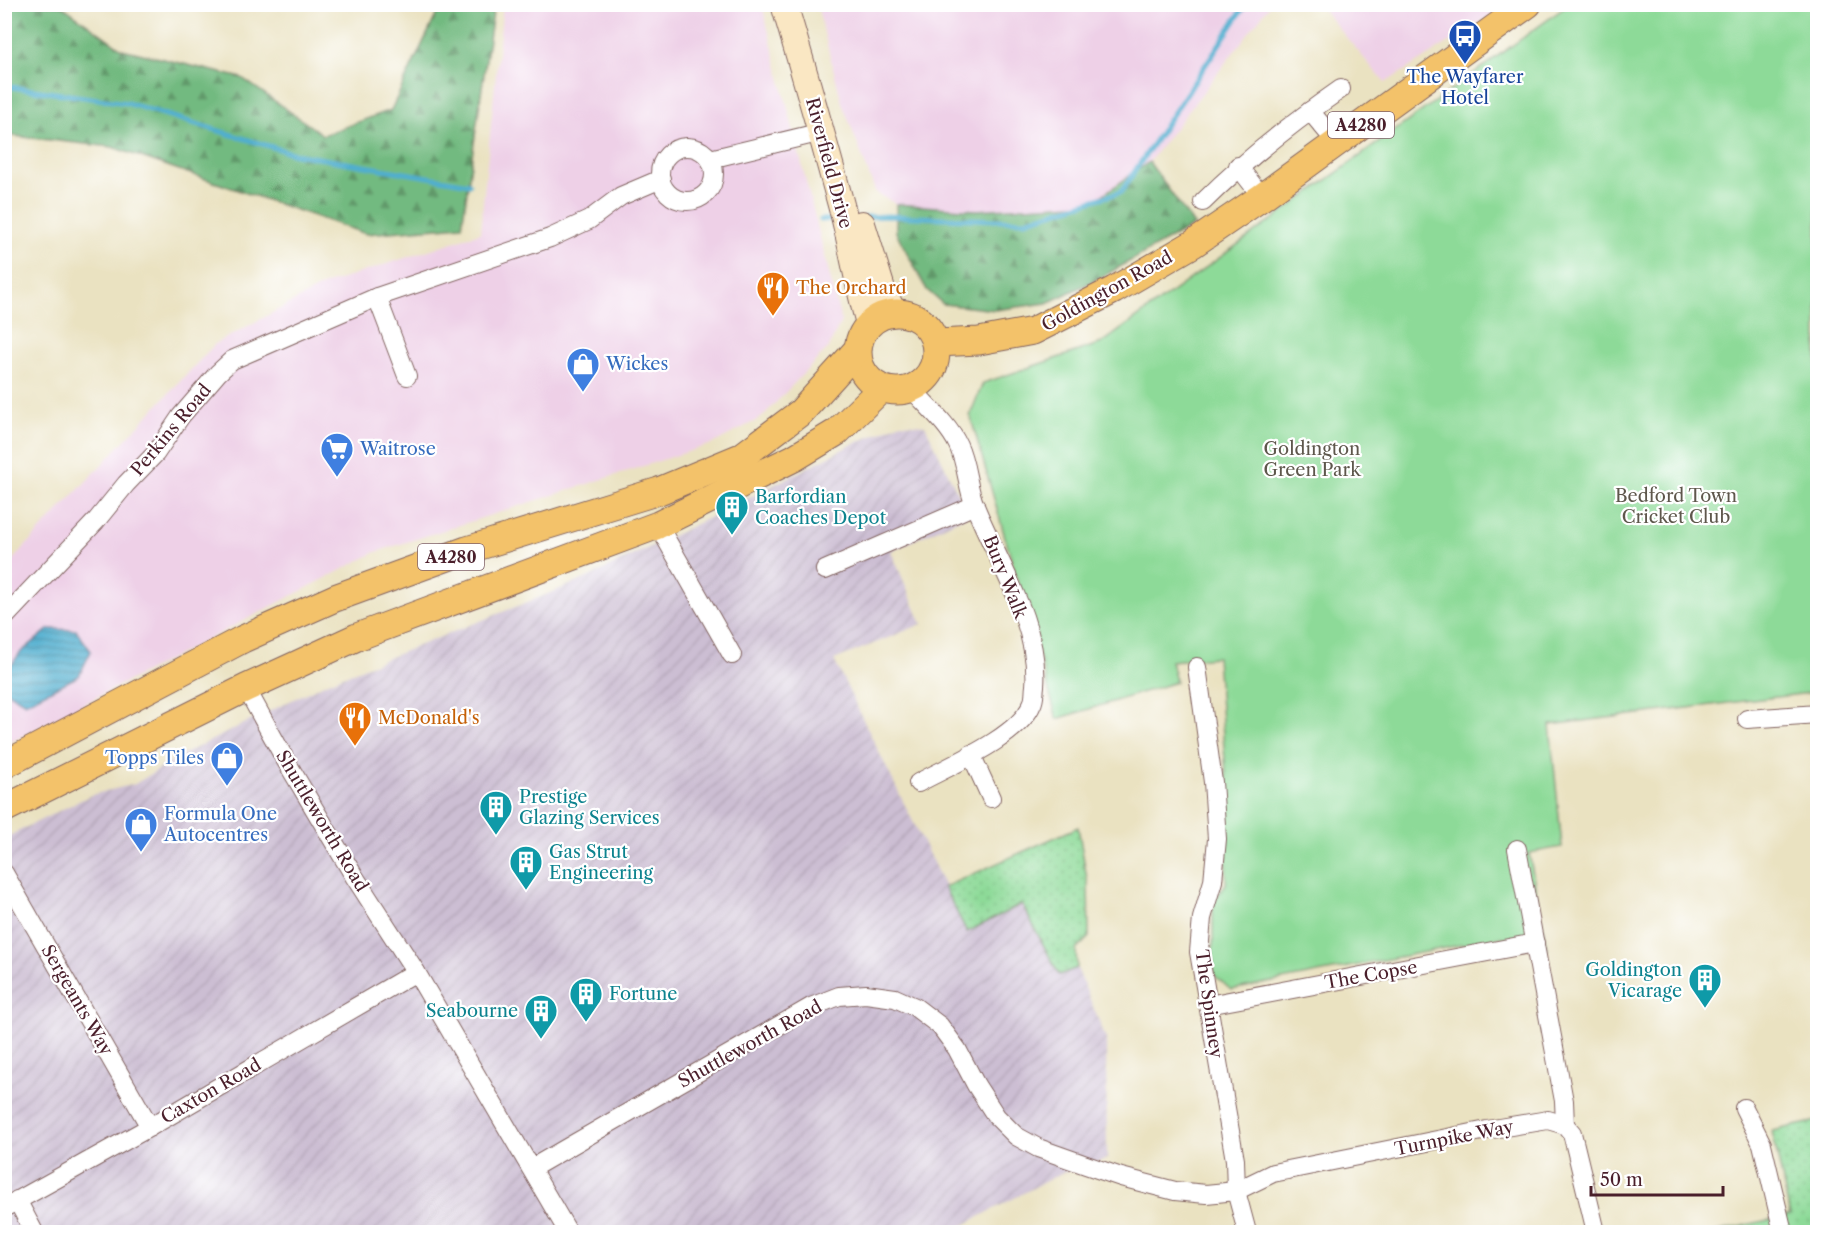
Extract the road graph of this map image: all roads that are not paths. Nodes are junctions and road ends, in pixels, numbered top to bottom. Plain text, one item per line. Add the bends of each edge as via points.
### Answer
1 (784, 4) edge
2 (801, 4) edge
3 (1528, 4) edge
4 (1341, 89) dead end
5 (1310, 111) junction
6 (822, 132) junction
7 (1336, 142) junction
8 (710, 159) junction
9 (1238, 166) junction
10 (661, 179) junction
11 (1263, 197) junction
12 (1203, 201) dead end
13 (861, 250) junction
14 (377, 297) junction
15 (876, 304) junction
16 (936, 343) junction
17 (857, 350) junction
18 (407, 376) dead end
19 (881, 389) junction
20 (912, 389) junction
21 (975, 505) junction
22 (658, 525) junction
23 (825, 570) dead end
24 (4, 618) edge
25 (732, 655) dead end
26 (1197, 667) dead end
27 (246, 688) junction
28 (1818, 714) edge
29 (1747, 719) dead end
30 (17, 753) edge
31 (971, 754) junction
32 (4, 765) edge
33 (918, 783) dead end
34 (991, 798) dead end
35 (4, 809) edge
36 (1517, 849) dead end
37 (4, 873) edge
38 (1535, 943) junction
39 (416, 972) junction
40 (1208, 1005) junction
41 (1744, 1108) dead end
42 (1564, 1125) junction
43 (150, 1127) junction
44 (532, 1168) junction
45 (1236, 1191) junction
46 (11, 1204) edge
47 (34, 1233) edge
48 (568, 1233) edge
49 (1247, 1233) edge
50 (1596, 1233) edge
51 (1783, 1233) edge

1 - 6 street, Riverfield Drive
2 - 13 street, Riverfield Drive
3 - 7 main road, Goldington Road / A4280
4 - 5 street
5 - 7 street
5 - 9 street
6 - 8 street
6 - 13 street, Riverfield Drive
7 - 11 main road, Goldington Road / A4280
8 - 10 street via 690,147 674,150 663,162
8 - 10 street via 714,178 696,199 678,199
9 - 11 street
9 - 12 street
10 - 14 street, Perkins Road via 621,196 589,220 550,237
11 - 16 main road, Goldington Road / A4280 via 1193,244 1034,331 979,341
13 - 15 street, Riverfield Drive
14 - 18 street
14 - 24 street, Perkins Road via 232,360 96,521
15 - 16 main road via 912,315 930,329
15 - 17 main road
16 - 20 main road via 933,369
17 - 19 main road via 867,379
17 - 30 main road, A4280 via 801,412 741,457 659,491 467,550 335,598 243,639
19 - 20 main road
19 - 22 main road, A4280 via 837,432 794,458
20 - 21 street, Bury Walk via 958,444
21 - 23 street
21 - 31 street, Bury Walk via 1009,578 1030,639 1036,672 1033,704 1020,723 996,742
22 - 25 street
22 - 27 main road, A4280 via 357,637
26 - 40 street, The Spinney via 1217,839 1199,952
27 - 35 main road, A4280
27 - 39 street, Shuttleworth Road via 354,876
28 - 29 street
30 - 32 main road, A4280
31 - 33 street, Bury Walk
31 - 34 street
36 - 38 street
37 - 43 street, Sergeants Way
38 - 40 street, The Copse
38 - 42 street via 1564,1101
39 - 43 street, Caxton Road
39 - 44 street, Shuttleworth Road
40 - 45 street, The Spinney via 1235,1160
41 - 51 street via 1762,1144
42 - 45 street, Turnpike Way via 1548,1120 1487,1130 1273,1173
42 - 50 street via 1572,1133
43 - 46 street, Caxton Road
44 - 45 street, Shuttleworth Road via 811,1007 839,996 866,993 895,998 940,1026 996,1116 1016,1136 1038,1148 1175,1191
44 - 48 street, Shuttleworth Road
45 - 49 street, The Spinney
46 - 47 street

